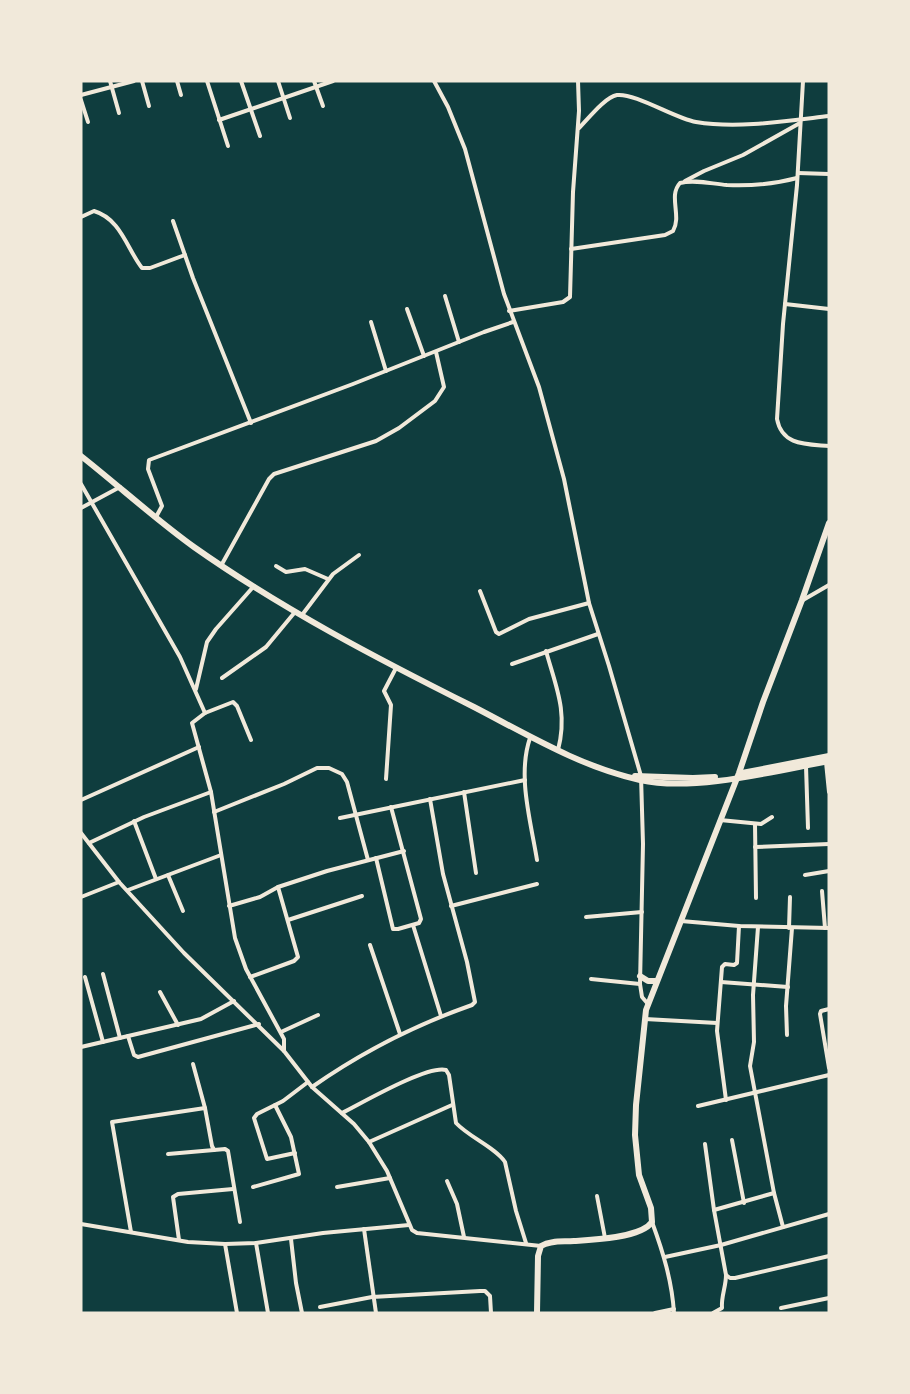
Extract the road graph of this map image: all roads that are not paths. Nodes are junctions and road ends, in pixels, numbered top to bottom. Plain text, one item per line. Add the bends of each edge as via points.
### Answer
1 (110, 81) edge
2 (134, 81) edge
3 (142, 81) edge
4 (177, 81) edge
5 (207, 81) edge
6 (242, 81) edge
7 (278, 81) edge
8 (314, 81) edge
9 (333, 81) edge
10 (434, 81) edge
11 (578, 81) edge
12 (803, 81) edge
13 (112, 87) junction
14 (316, 87) junction
15 (81, 95) edge
16 (181, 95) dead end
17 (283, 97) junction
18 (81, 100) edge
19 (149, 106) dead end
20 (323, 106) dead end
21 (251, 109) junction
22 (119, 113) dead end
23 (829, 116) edge
24 (290, 118) dead end
25 (219, 120) junction
26 (800, 121) junction
27 (88, 122) dead end
28 (578, 128) junction
29 (260, 136) dead end
30 (228, 146) dead end
31 (829, 174) edge
32 (798, 175) junction
33 (685, 182) junction
34 (81, 217) edge
35 (173, 221) dead end
36 (571, 249) junction
37 (185, 255) junction
38 (445, 296) dead end
39 (785, 304) junction
40 (407, 309) dead end
41 (829, 309) edge
42 (509, 311) junction
43 (371, 322) dead end
44 (513, 322) junction
45 (459, 342) junction
46 (436, 352) junction
47 (424, 356) junction
48 (386, 371) junction
49 (250, 423) junction
50 (829, 446) edge
51 (81, 456) edge
52 (81, 484) edge
53 (120, 487) junction
54 (93, 502) junction
55 (81, 508) edge
56 (156, 517) junction
57 (829, 523) edge
58 (359, 555) dead end
59 (222, 564) junction
60 (276, 566) dead end
61 (328, 579) junction
62 (254, 585) junction
63 (829, 585) edge
64 (480, 591) dead end
65 (802, 600) junction
66 (589, 603) junction
67 (298, 614) junction
68 (598, 634) junction
69 (546, 651) junction
70 (513, 664) dead end
71 (396, 668) junction
72 (222, 678) dead end
73 (196, 690) junction
74 (205, 713) junction
75 (531, 737) junction
76 (251, 740) dead end
77 (199, 747) junction
78 (558, 751) junction
79 (828, 760) edge
80 (806, 766) junction
81 (738, 776) junction
82 (641, 778) junction
83 (386, 779) dead end
84 (525, 780) junction
85 (211, 792) junction
86 (464, 792) junction
87 (829, 792) edge
88 (430, 799) junction
89 (81, 800) edge
90 (392, 807) junction
91 (214, 812) junction
92 (356, 814) junction
93 (772, 817) dead end
94 (340, 818) dead end
95 (719, 820) junction
96 (134, 821) junction
97 (754, 824) junction
98 (808, 828) dead end
99 (81, 833) edge
100 (88, 843) junction
101 (829, 844) edge
102 (755, 847) junction
103 (404, 851) junction
104 (221, 855) junction
105 (376, 858) junction
106 (368, 860) junction
107 (537, 860) dead end
108 (829, 871) edge
109 (476, 873) dead end
110 (168, 875) junction
111 (805, 875) dead end
112 (156, 879) junction
113 (119, 882) junction
114 (537, 884) dead end
115 (278, 887) junction
116 (128, 890) junction
117 (822, 891) dead end
118 (363, 896) dead end
119 (81, 897) edge
120 (790, 897) dead end
121 (756, 898) dead end
122 (229, 906) junction
123 (451, 906) junction
124 (183, 911) dead end
125 (642, 912) junction
126 (586, 917) dead end
127 (288, 920) junction
128 (680, 921) junction
129 (413, 925) junction
130 (739, 926) junction
131 (758, 927) junction
132 (791, 928) junction
133 (827, 928) edge
134 (370, 945) dead end
135 (102, 974) dead end
136 (640, 976) junction
137 (85, 977) dead end
138 (250, 977) junction
139 (591, 980) dead end
140 (656, 981) junction
141 (721, 982) junction
142 (640, 984) junction
143 (754, 984) junction
144 (788, 987) junction
145 (160, 992) dead end
146 (234, 1001) junction
147 (648, 1004) junction
148 (829, 1009) edge
149 (318, 1015) dead end
150 (441, 1016) junction
151 (645, 1019) junction
152 (717, 1023) junction
153 (259, 1024) junction
154 (178, 1025) junction
155 (280, 1032) junction
156 (400, 1035) junction
157 (788, 1035) dead end
158 (128, 1036) junction
159 (120, 1038) junction
160 (103, 1042) junction
161 (81, 1047) edge
162 (285, 1051) junction
163 (193, 1064) dead end
164 (829, 1068) edge
165 (829, 1075) edge
166 (308, 1082) junction
167 (312, 1087) junction
168 (756, 1093) junction
169 (726, 1100) junction
170 (453, 1105) junction
171 (275, 1106) junction
172 (698, 1106) dead end
173 (205, 1108) junction
174 (342, 1113) junction
175 (732, 1140) dead end
176 (369, 1142) junction
177 (705, 1144) dead end
178 (214, 1150) junction
179 (295, 1153) junction
180 (168, 1154) dead end
181 (390, 1178) junction
182 (447, 1181) dead end
183 (253, 1187) dead end
184 (337, 1187) dead end
185 (233, 1189) junction
186 (774, 1193) junction
187 (597, 1196) dead end
188 (744, 1203) junction
189 (714, 1210) junction
190 (829, 1214) edge
191 (240, 1222) dead end
192 (652, 1222) junction
193 (81, 1224) edge
194 (409, 1225) junction
195 (783, 1227) junction
196 (364, 1228) junction
197 (131, 1232) junction
198 (464, 1237) junction
199 (291, 1239) junction
200 (605, 1239) junction
201 (179, 1240) junction
202 (256, 1243) junction
203 (526, 1243) junction
204 (225, 1244) junction
205 (721, 1245) junction
206 (541, 1246) junction
207 (829, 1256) edge
208 (665, 1257) junction
209 (726, 1275) junction
210 (372, 1297) junction
211 (829, 1298) edge
212 (320, 1307) dead end
213 (781, 1308) dead end
214 (674, 1311) edge
215 (237, 1313) edge
216 (268, 1313) edge
217 (302, 1313) edge
218 (376, 1313) edge
219 (491, 1313) edge
220 (537, 1313) edge
221 (655, 1313) edge
222 (713, 1313) edge

1 - 13 street
2 - 13 street
3 - 19 street
4 - 16 street
5 - 25 street
6 - 21 street
7 - 17 street
8 - 14 street
9 - 14 street
10 - 42 street via 469,160
11 - 28 street
12 - 26 street
13 - 15 street
13 - 22 street
14 - 17 street
14 - 20 street
17 - 21 street
17 - 24 street
18 - 27 street
21 - 25 street
21 - 29 street
23 - 26 street
25 - 30 street
26 - 28 street via 698,122 618,95
26 - 32 street
26 - 33 street via 763,145
28 - 36 street
31 - 32 street
32 - 33 street via 745,185
32 - 39 street
33 - 36 street via 675,190 673,231
34 - 37 street via 94,211 108,219 129,244 142,268
35 - 37 street
36 - 42 street via 567,300
37 - 49 street
38 - 45 street
39 - 41 street
39 - 50 street via 778,428 792,441
40 - 47 street
42 - 44 street
43 - 48 street
44 - 45 street
44 - 66 street via 534,372 557,452
45 - 46 street
46 - 47 street
46 - 59 street via 444,387 435,401 376,441 274,474
47 - 48 street
48 - 49 street
49 - 56 street via 149,460 148,469 162,506
51 - 53 main road
52 - 54 street
53 - 54 street
53 - 56 main road
54 - 55 street
54 - 73 street
56 - 59 main road
57 - 65 main road
58 - 61 street
59 - 62 main road
60 - 61 street via 286,572 305,569
61 - 67 street
62 - 67 main road
62 - 73 street via 207,642
63 - 65 street
64 - 66 street via 499,634 529,619
65 - 81 main road
66 - 68 street
67 - 71 main road
67 - 72 street via 266,647
68 - 69 street
68 - 82 street
69 - 70 street
69 - 78 street via 562,711
71 - 75 main road
71 - 83 street via 384,691 391,705
73 - 74 street
74 - 76 street via 233,702
74 - 77 street via 192,723
75 - 78 main road
75 - 84 street
77 - 85 street
77 - 89 street
78 - 82 main road via 628,777
79 - 80 main road
79 - 81 main road
79 - 87 street
80 - 81 main road
80 - 98 street
81 - 82 main road
81 - 95 main road
82 - 125 street
84 - 86 street
84 - 107 street
85 - 91 street
85 - 96 street
86 - 88 street
86 - 109 street
88 - 90 street
88 - 123 street
90 - 92 street
90 - 103 street
91 - 92 street via 324,768 345,778
91 - 104 street
92 - 94 street
92 - 106 street
93 - 97 street via 765,823
95 - 97 street
95 - 128 main road
96 - 100 street
96 - 112 street
97 - 102 street
99 - 100 street
100 - 113 street
101 - 102 street
102 - 121 street
103 - 105 street
103 - 129 street via 421,919
104 - 110 street
104 - 122 street
105 - 106 street
105 - 129 street via 393,928
106 - 115 street
108 - 111 street
110 - 112 street
110 - 124 street
112 - 116 street
113 - 116 street
113 - 119 street
114 - 123 street
115 - 122 street
115 - 127 street
116 - 146 street via 184,954
117 - 133 street
118 - 127 street
120 - 132 street
122 - 138 street via 235,938
123 - 150 street via 475,1002
125 - 126 street
125 - 136 street
127 - 138 street via 297,959
128 - 130 street
128 - 140 main road
129 - 150 street
130 - 131 street
130 - 141 street via 737,963 723,965
131 - 132 street
131 - 143 street
132 - 133 street
132 - 144 street
134 - 156 street
135 - 159 street
136 - 140 main road
136 - 142 street
137 - 160 street
138 - 155 street
139 - 142 street
140 - 147 main road
141 - 143 street
141 - 152 street
142 - 147 street
143 - 144 street
143 - 168 street via 750,1066
144 - 157 street
145 - 154 street
146 - 153 street
146 - 154 street via 208,1016
147 - 151 main road
148 - 164 street via 820,1014
149 - 155 street
150 - 156 street
151 - 152 street
151 - 192 main road via 635,1145
152 - 169 street
153 - 158 street via 138,1057
153 - 162 street
154 - 158 street
155 - 162 street
156 - 167 street
158 - 159 street
159 - 160 street
160 - 161 street
162 - 166 street
163 - 173 street
165 - 168 street
166 - 167 street
166 - 171 street
167 - 174 street
168 - 169 street
168 - 186 street
169 - 172 street
170 - 174 street via 449,1075 440,1068
170 - 176 street
170 - 203 street via 456,1123 505,1162
171 - 179 street
171 - 179 street via 254,1118 266,1157
173 - 178 street
173 - 197 street via 112,1122
174 - 176 street
175 - 188 street
176 - 181 street
177 - 189 street
178 - 180 street
178 - 185 street via 228,1151
179 - 183 street via 299,1174
181 - 184 street
181 - 194 street
182 - 198 street
185 - 191 street
185 - 201 street via 173,1197
186 - 188 street
186 - 195 street
187 - 200 street
188 - 189 street
189 - 205 street
190 - 195 street
192 - 200 main road via 646,1228
192 - 208 street
193 - 197 street
194 - 196 street
194 - 198 street via 417,1233
195 - 205 street
196 - 199 street
196 - 210 street
197 - 201 street
198 - 203 street
199 - 202 street
199 - 217 street
200 - 206 main road
201 - 204 street
202 - 204 street
202 - 216 street
203 - 206 street
204 - 215 street
205 - 208 street
205 - 209 street
206 - 220 main road
207 - 209 street via 735,1278
208 - 214 street
209 - 222 street via 722,1308
210 - 212 street
210 - 218 street
210 - 219 street via 485,1291 490,1296
211 - 213 street
214 - 221 street

